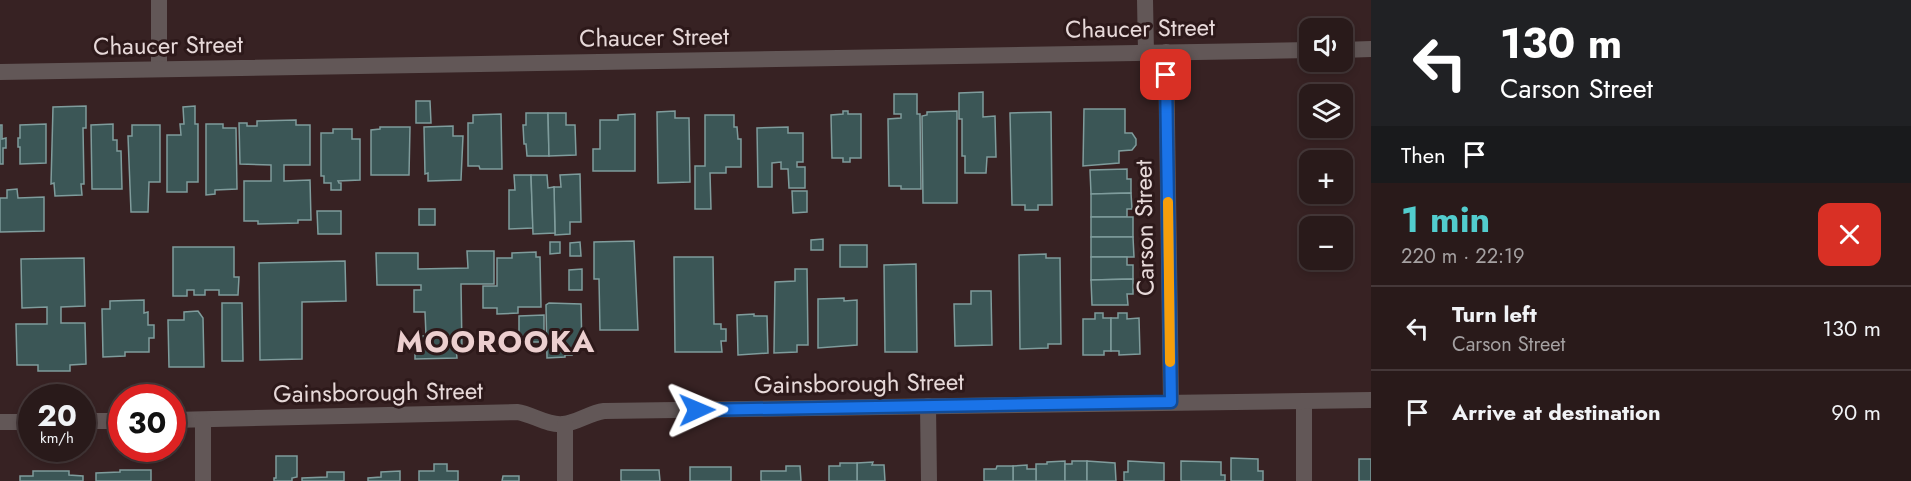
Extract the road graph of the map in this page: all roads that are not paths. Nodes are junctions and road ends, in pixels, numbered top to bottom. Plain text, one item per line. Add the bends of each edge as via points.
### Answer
1 (159, 0) edge
2 (1145, 0) edge
3 (1371, 49) edge
4 (1299, 50) edge
5 (1353, 50) edge
6 (1146, 52) junction
7 (1166, 52) junction
8 (159, 69) junction
9 (0, 72) edge
10 (1371, 400) edge
11 (1171, 402) junction
12 (1304, 402) junction
13 (928, 406) junction
14 (186, 420) edge
15 (202, 420) junction
16 (0, 422) edge
17 (18, 422) edge
18 (565, 424) junction
19 (203, 481) edge
20 (565, 481) edge
21 (929, 481) edge
22 (1304, 481) edge

1 - 8 street
2 - 6 street
3 - 5 street
4 - 7 street, Chaucer Street
6 - 7 street, Chaucer Street
6 - 8 street, Chaucer Street
7 - 11 street, Carson Street
8 - 9 street, Chaucer Street
10 - 12 street, Gainsborough Street
11 - 12 street, Gainsborough Street
11 - 13 street, Gainsborough Street
12 - 22 street
13 - 18 street, Gainsborough Street via 604,411
13 - 21 street
14 - 15 street, Gainsborough Street
15 - 18 street, Gainsborough Street via 517,411
15 - 19 street
16 - 17 street
18 - 20 street

